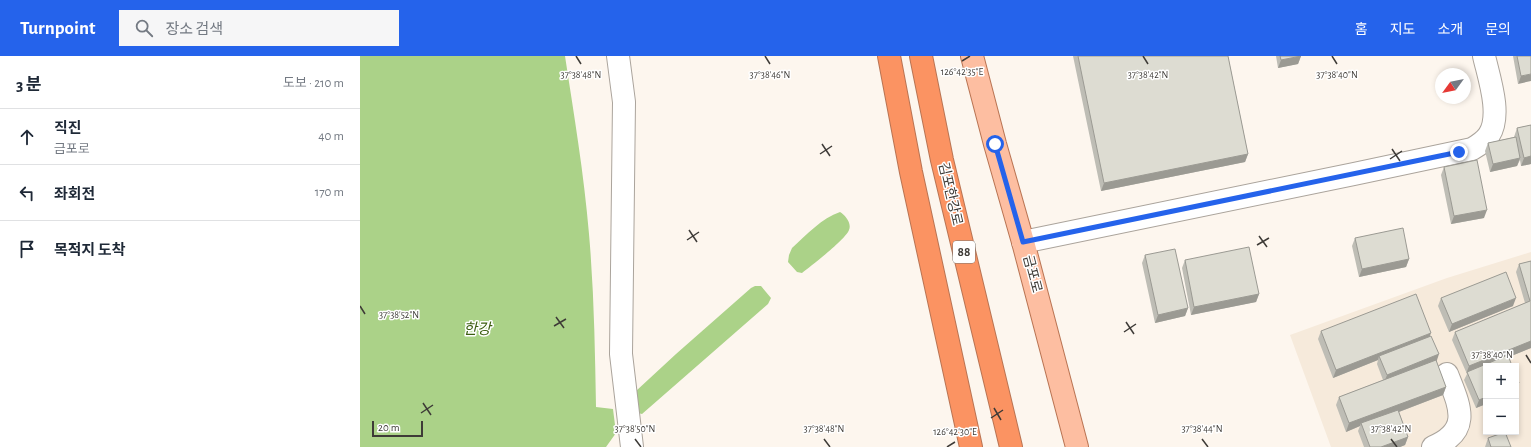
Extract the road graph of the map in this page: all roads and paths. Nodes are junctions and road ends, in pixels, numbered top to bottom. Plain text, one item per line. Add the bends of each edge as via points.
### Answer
1 (618, 56) edge
2 (889, 56) edge
3 (921, 56) edge
4 (972, 56) edge
5 (1484, 56) edge
6 (1023, 242) junction
7 (1447, 374) dead end
8 (632, 447) edge
9 (971, 447) edge
10 (1011, 447) edge
11 (1077, 447) edge
12 (1433, 447) edge

1 - 8 lane via 624,102 622,354
2 - 9 highway, 88 via 911,172
3 - 10 highway, 김포한강로 / 88 via 944,167
4 - 6 main road, 금포로
5 - 6 lane via 1493,98 1494,120 1489,135 1472,149
6 - 11 main road, 금포로
7 - 12 lane via 1459,405 1460,422 1450,437

